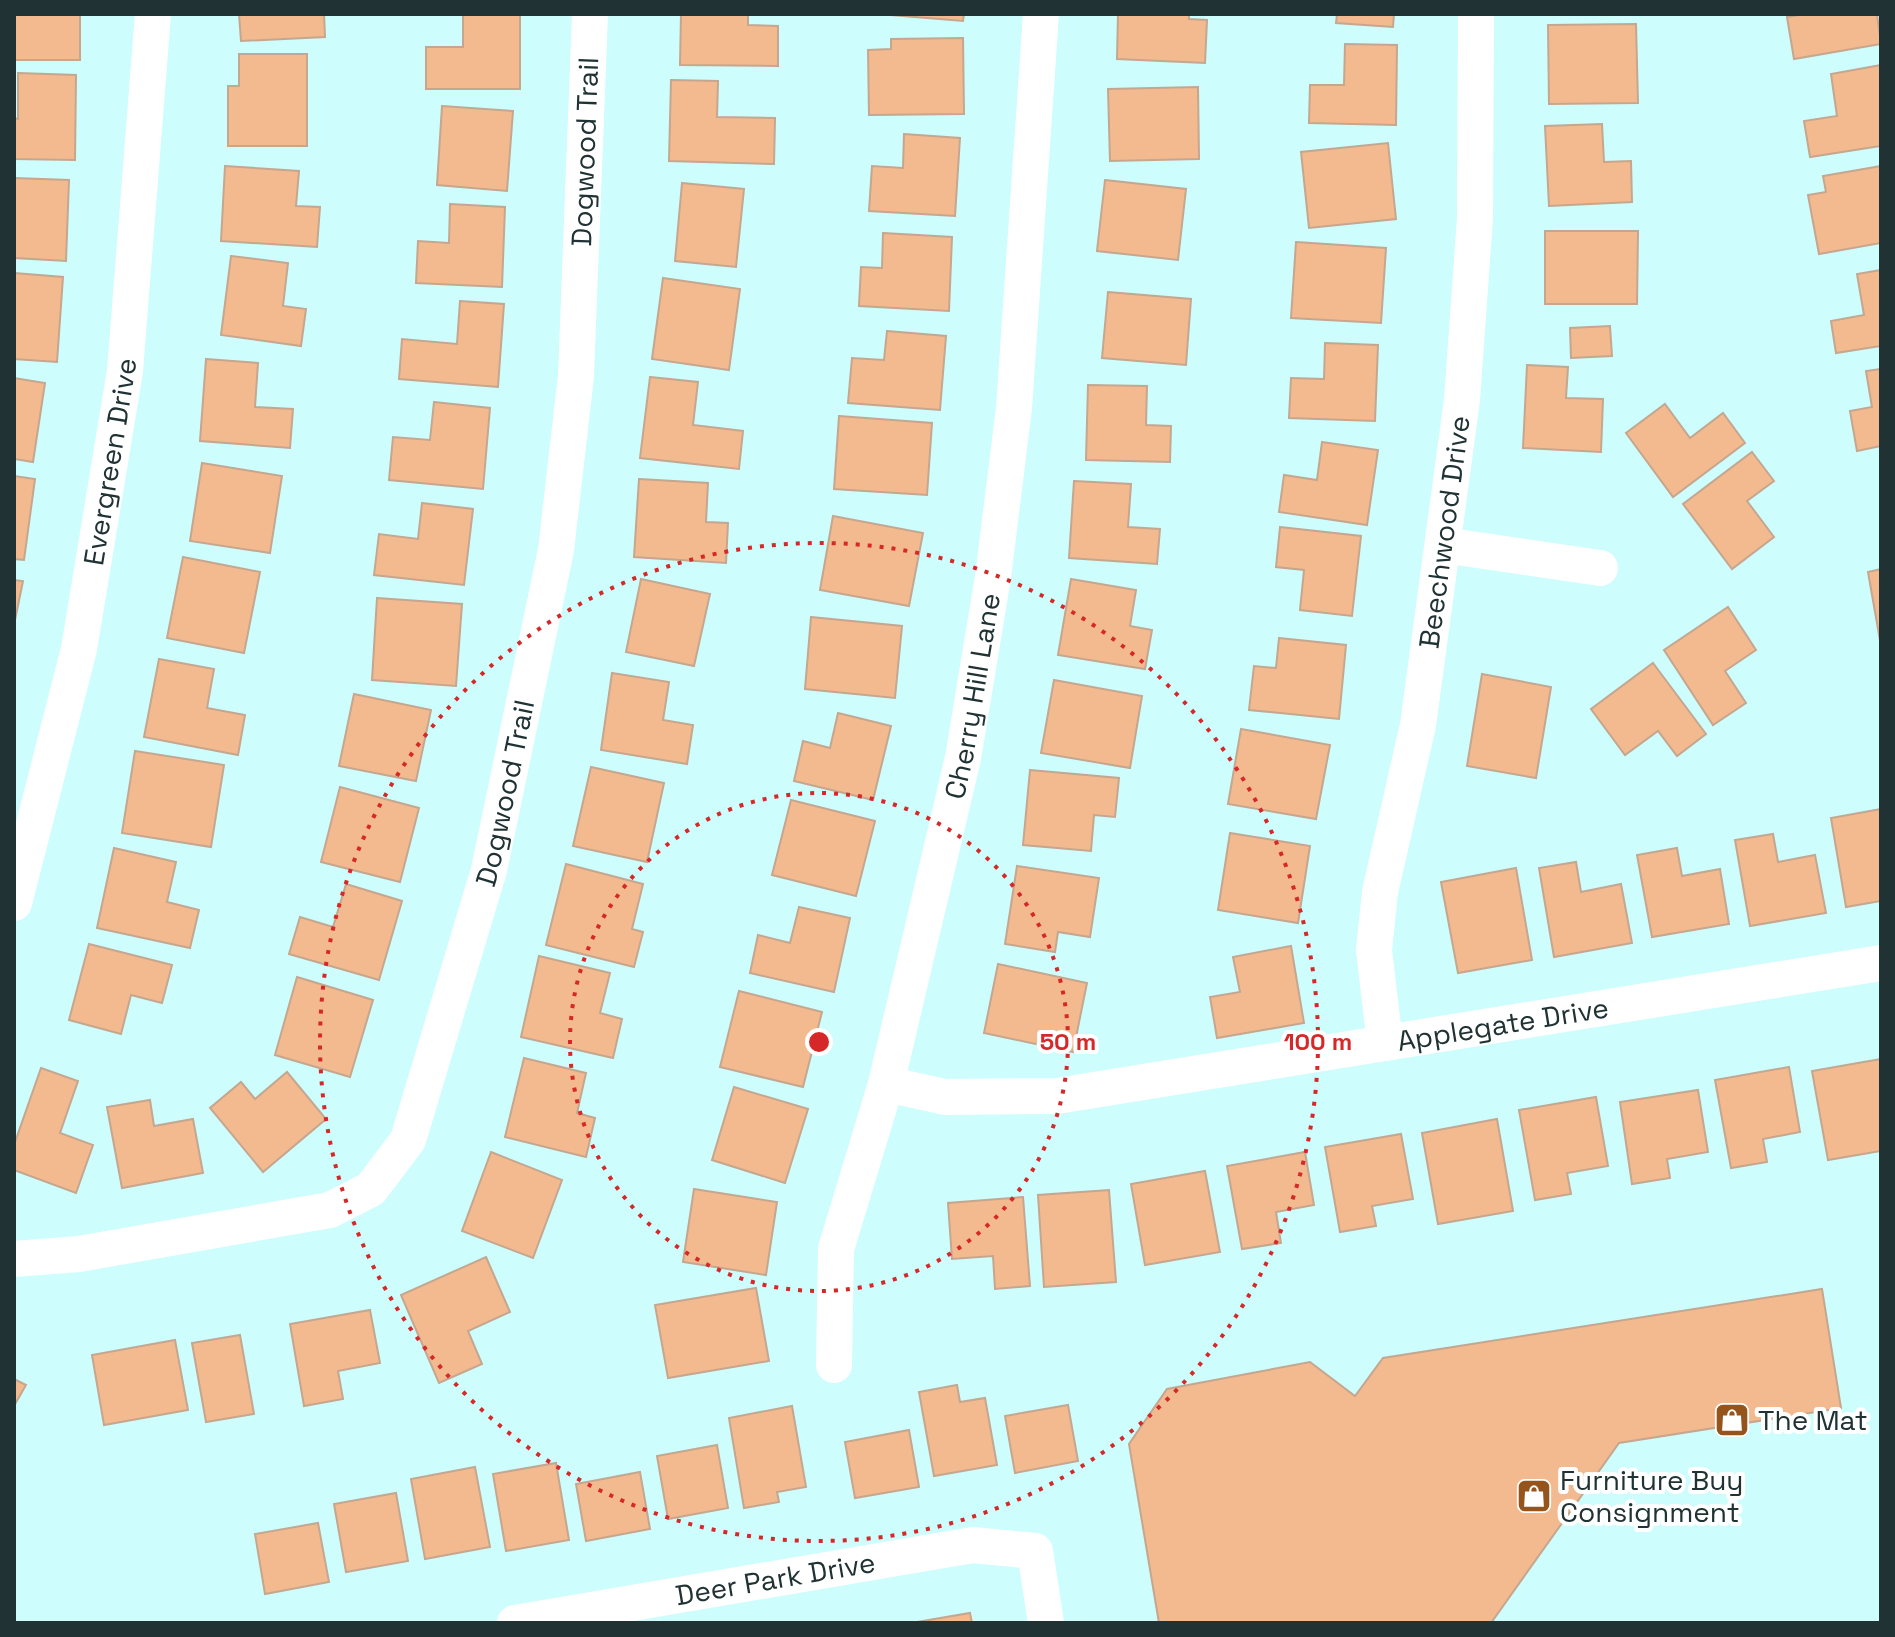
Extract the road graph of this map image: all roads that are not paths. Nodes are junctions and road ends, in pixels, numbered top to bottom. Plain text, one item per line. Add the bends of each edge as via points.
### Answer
1 (153, 14) edge
2 (590, 14) edge
3 (1041, 14) edge
4 (1476, 14) edge
5 (1443, 545) junction
6 (1600, 568) dead end
7 (14, 903) edge
8 (1881, 963) edge
9 (1385, 1043) junction
10 (886, 1084) junction
11 (14, 1259) edge
12 (834, 1365) dead end
13 (678, 1608) edge
14 (515, 1623) edge
15 (1046, 1623) edge

1 - 7 street, Evergreen Drive via 125,371 79,649
2 - 11 street, Dogwood Trail via 576,376 556,550 489,870 408,1140 371,1189 330,1210 79,1254
3 - 10 street, Cherry Hill Lane via 1014,408 993,577 963,758
4 - 5 street, Beechwood Drive via 1475,218 1462,400
5 - 6 street
5 - 9 street, Beechwood Drive via 1418,725 1380,892 1374,950
8 - 9 street, Applegate Drive
9 - 10 street, Applegate Drive via 1057,1096 945,1097
10 - 12 street, Cherry Hill Lane via 836,1249
13 - 14 street, Deer Park Drive
13 - 15 street, Deer Park Drive via 973,1545 1035,1551

